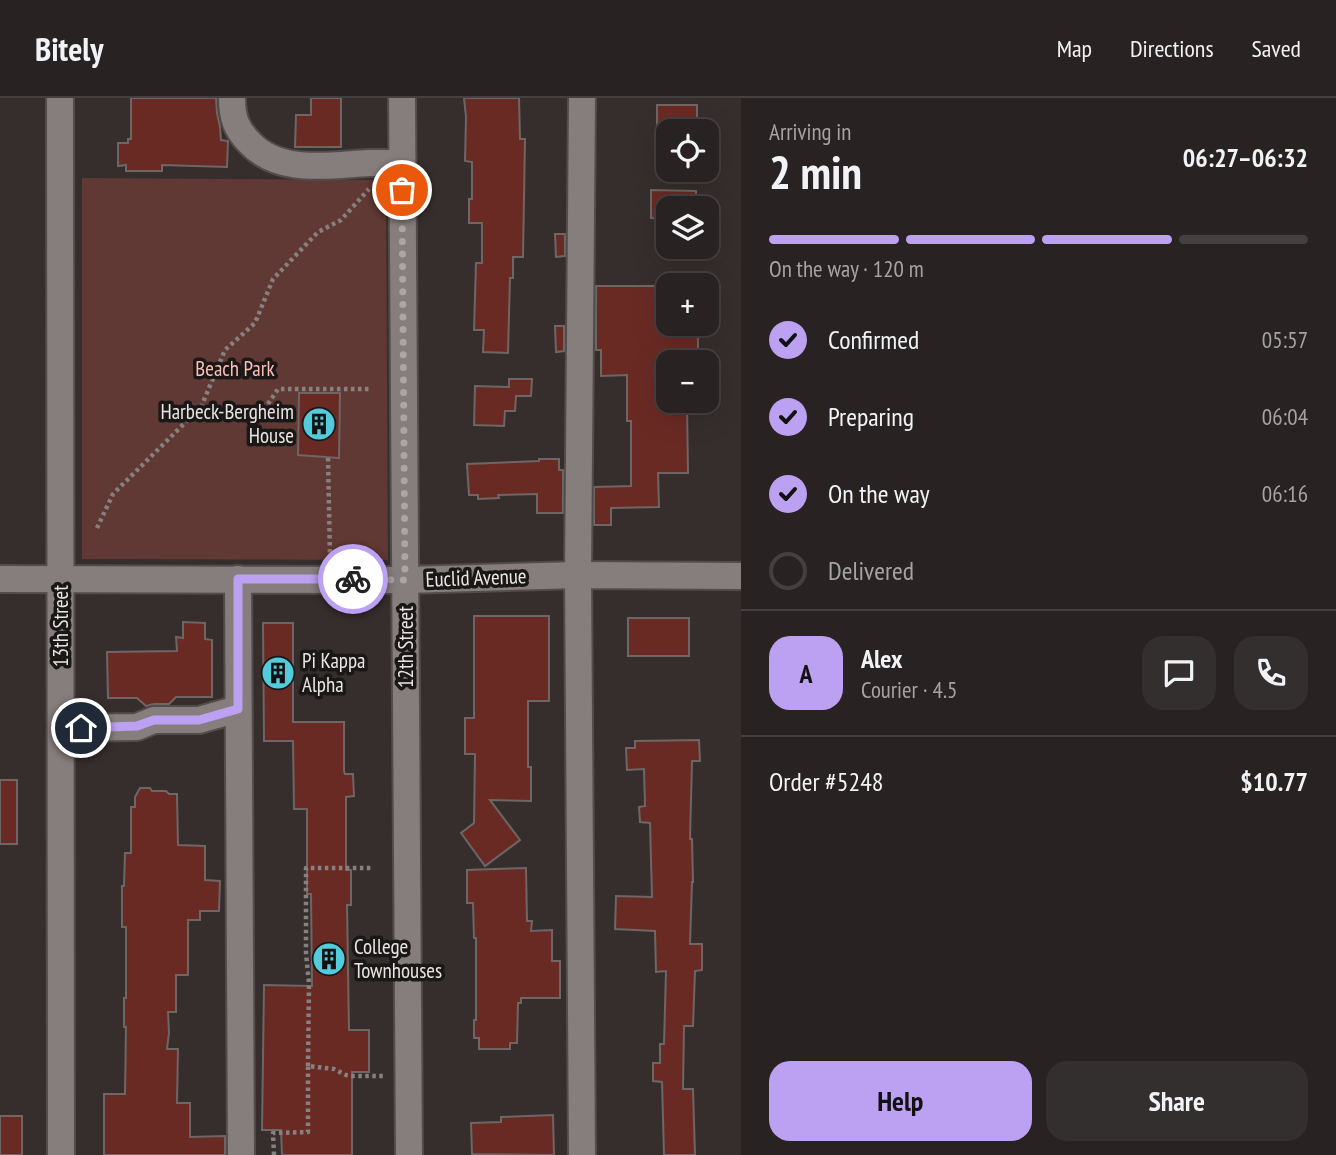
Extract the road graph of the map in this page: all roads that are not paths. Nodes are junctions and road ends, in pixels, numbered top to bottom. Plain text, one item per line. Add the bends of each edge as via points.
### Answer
1 (60, 98) edge
2 (232, 98) edge
3 (402, 98) edge
4 (582, 98) edge
5 (402, 163) junction
6 (578, 575) junction
7 (741, 576) edge
8 (0, 579) edge
9 (61, 579) junction
10 (238, 579) junction
11 (405, 580) junction
12 (238, 709) junction
13 (61, 728) junction
14 (61, 1155) edge
15 (241, 1155) edge
16 (409, 1155) edge
17 (582, 1155) edge

1 - 9 street, 13th Street
2 - 5 street via 233,117 242,135 279,162 326,166
3 - 5 street, 12th Street
4 - 6 street
5 - 11 street, 12th Street
6 - 7 street, Euclid Avenue
6 - 11 street, Euclid Avenue
6 - 17 street
8 - 9 street, Euclid Avenue
9 - 10 street, Euclid Avenue
9 - 13 street, 13th Street
10 - 11 street, Euclid Avenue
10 - 12 street
11 - 16 street, 12th Street
12 - 13 street via 199,720
12 - 15 street
13 - 14 street, 13th Street

